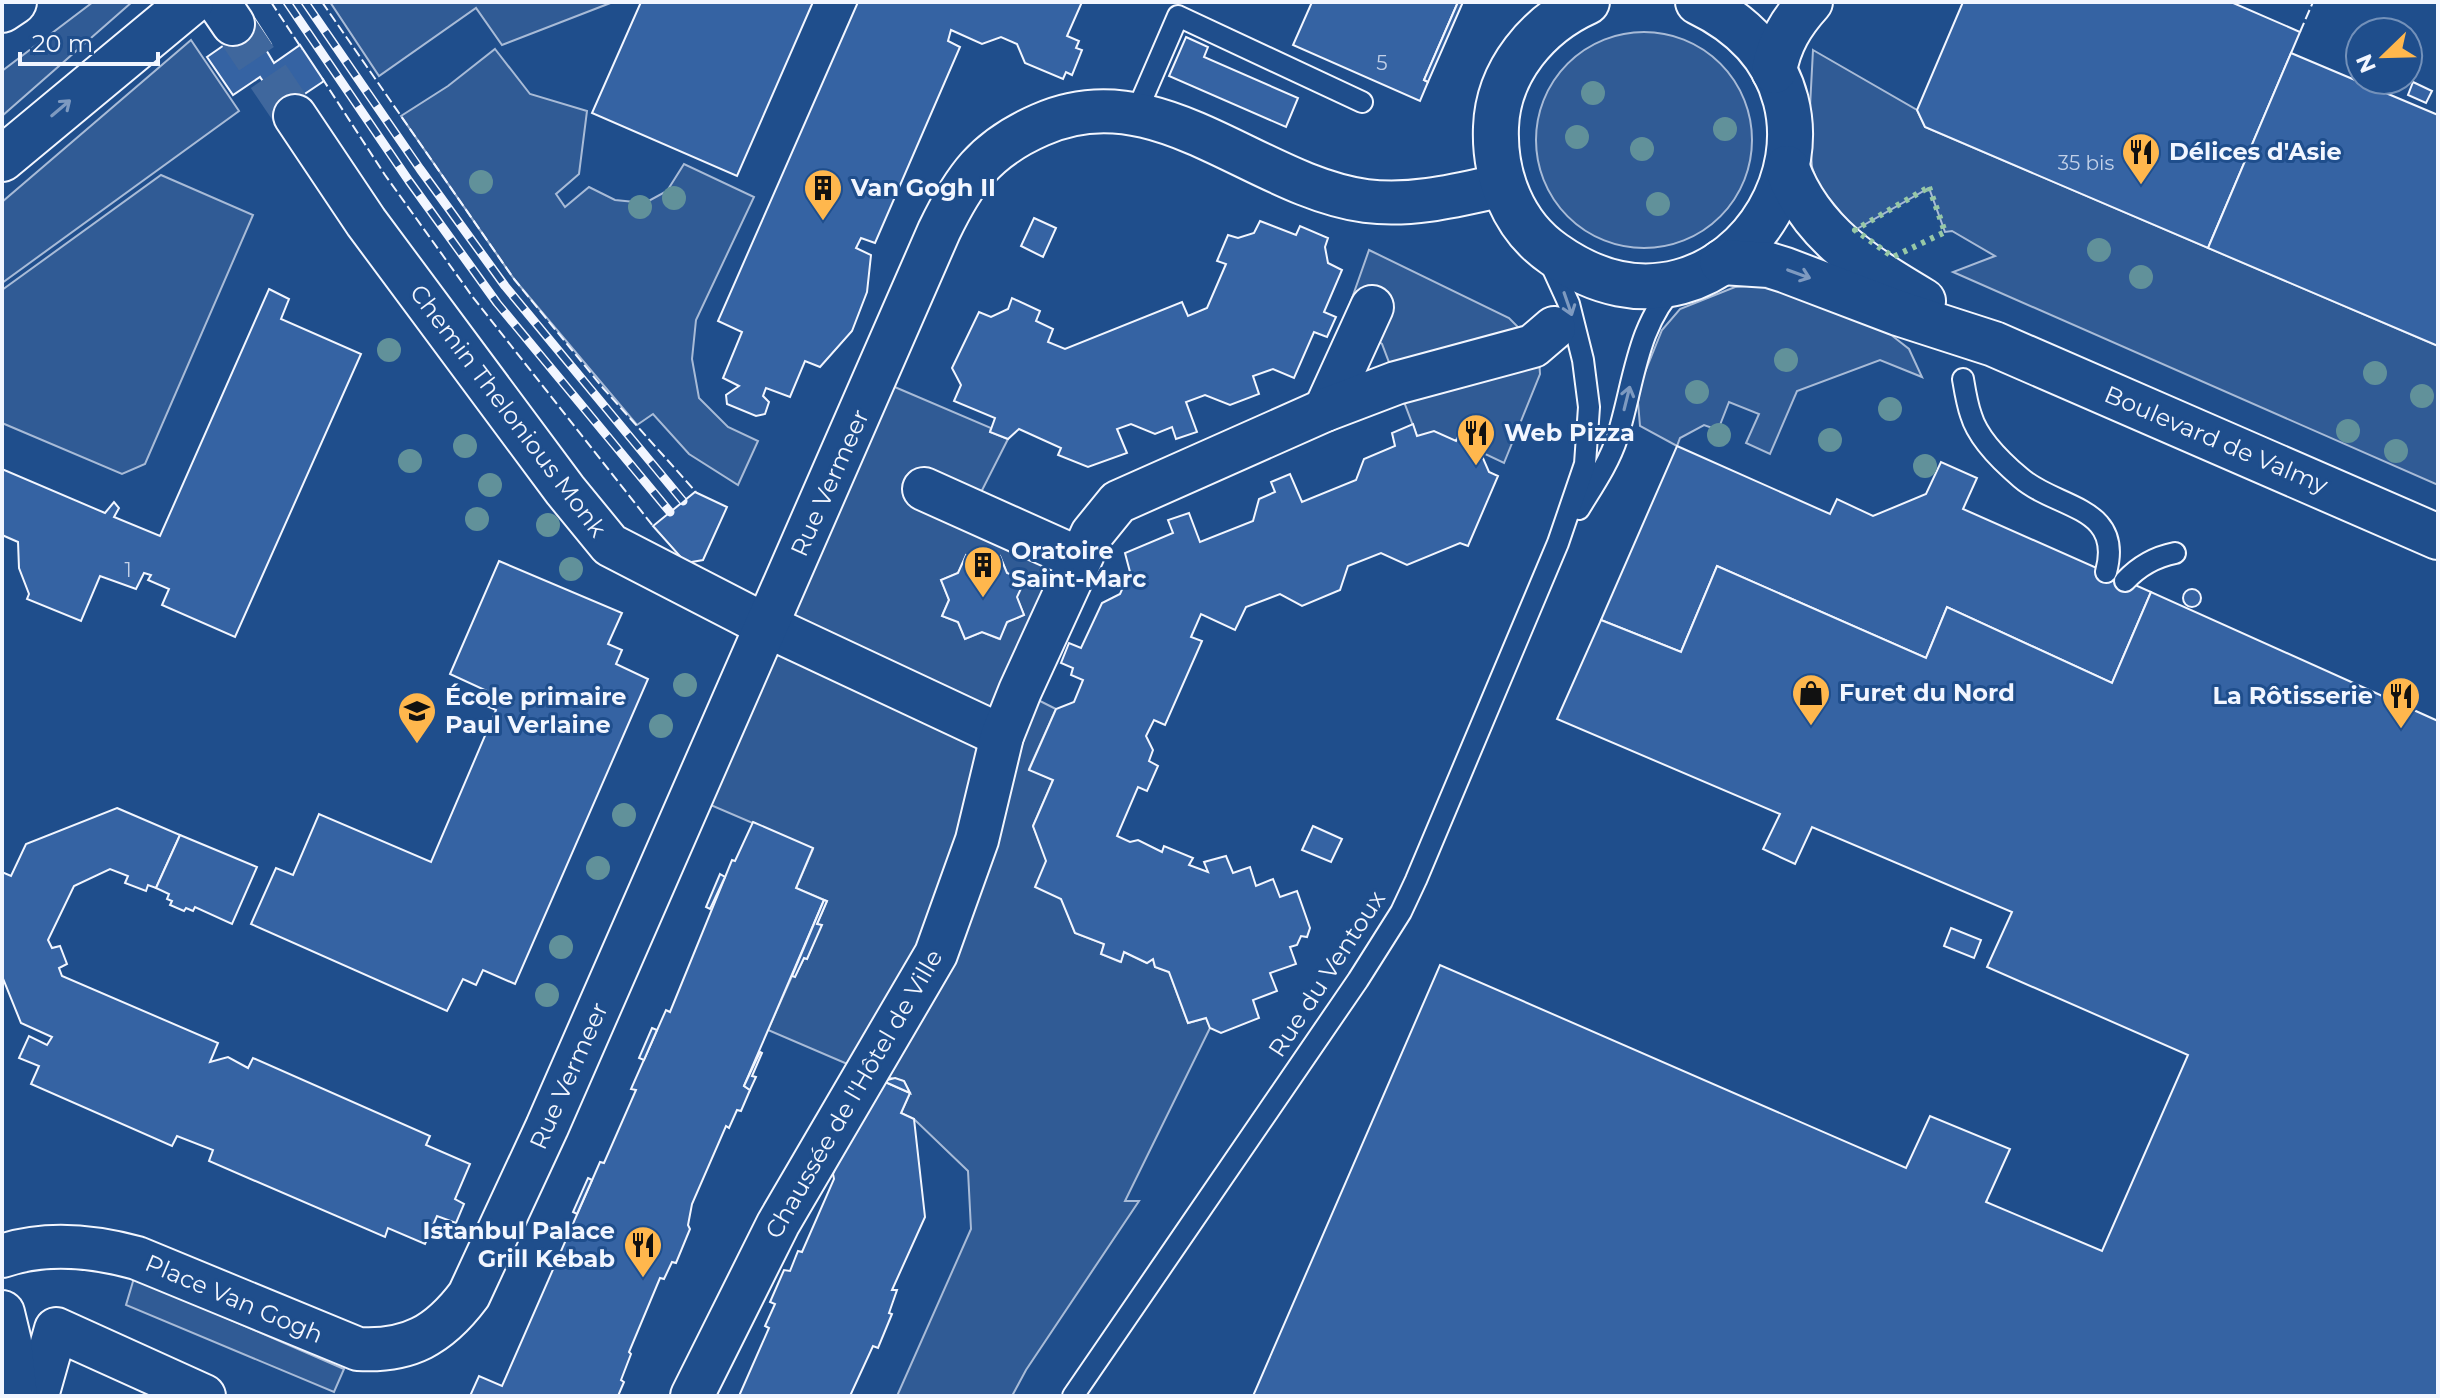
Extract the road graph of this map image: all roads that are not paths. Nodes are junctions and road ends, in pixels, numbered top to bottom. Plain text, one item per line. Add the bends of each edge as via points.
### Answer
1 (14, 2) edge
2 (191, 2) edge
3 (1587, 2) edge
4 (1698, 2) edge
5 (1810, 2) edge
6 (2, 10) edge
7 (1774, 71) junction
8 (1362, 102) dead end
9 (1136, 113) junction
10 (295, 116) tunnel mouth
11 (2, 159) edge
12 (1787, 168) junction
13 (1503, 185) junction
14 (1532, 235) junction
15 (1722, 262) junction
16 (1680, 281) junction
17 (1372, 307) dead end
18 (1554, 328) dead end
19 (1994, 344) junction
20 (1963, 379) dead end
21 (1325, 410) junction
22 (924, 489) dead end
23 (2438, 537) edge
24 (1558, 543) junction
25 (2175, 553) dead end
26 (1080, 559) junction
27 (2106, 572) dead end
28 (2125, 581) dead end
29 (767, 626) junction
30 (1002, 736) junction
31 (2, 1256) edge
32 (2, 1313) edge
33 (455, 1313) joint
34 (15, 1396) edge
35 (37, 1396) edge
36 (204, 1396) edge
37 (692, 1396) edge
38 (1073, 1396) edge

1 - 6 main road
11 -> 2 main road
3 - 13 main road via 1540,33 1506,84 1496,124
4 - 7 main road via 1749,36
5 - 7 main road via 1786,32
7 - 12 main road via 1789,118
8 - 9 lane via 1178,16
9 - 13 street, Rue Vermeer via 1177,125 1313,187 1366,201 1443,199
9 - 29 street, Rue Vermeer via 1082,112 1045,122 1006,141 971,173 939,231
10 - 29 street, Chemin Thelonious Monk via 366,222 610,545
12 - 15 main road via 1769,214 1749,241
12 - 19 main road, Boulevard de Valmy via 1806,208 1830,237 1883,277
13 - 14 main road
14 - 16 main road via 1568,264 1600,279 1634,285
14 -> 24 lane, Rue du Ventoux via 1569,304 1589,407 1585,464
15 - 16 main road
15 -> 19 main road, Boulevard de Valmy via 1769,265
24 -> 16 lane, Rue du Ventoux via 1613,448 1653,314
17 - 21 street
18 - 21 street, Chaussée de l'Hôtel de Ville via 1533,346 1396,383
19 - 23 main road, Boulevard de Valmy
20 - 27 lane via 1971,417 1997,455 2023,480 2094,517 2109,545
21 - 26 street, Chaussée de l'Hôtel de Ville via 1118,502
22 - 26 street
24 - 38 lane, Rue du Ventoux via 1401,912
25 - 28 lane via 2142,566
26 - 30 street, Chaussée de l'Hôtel de Ville
29 - 30 street, Chemin Thelonious Monk
29 - 33 street, Rue Vermeer via 547,1127 469,1295
30 - 37 street, Chaussée de l'Hôtel de Ville via 977,840 936,954 778,1224
31 - 33 street, Place Van Gogh via 52,1247 137,1258 358,1349 407,1346
32 - 34 main road
35 - 36 street via 56,1329

